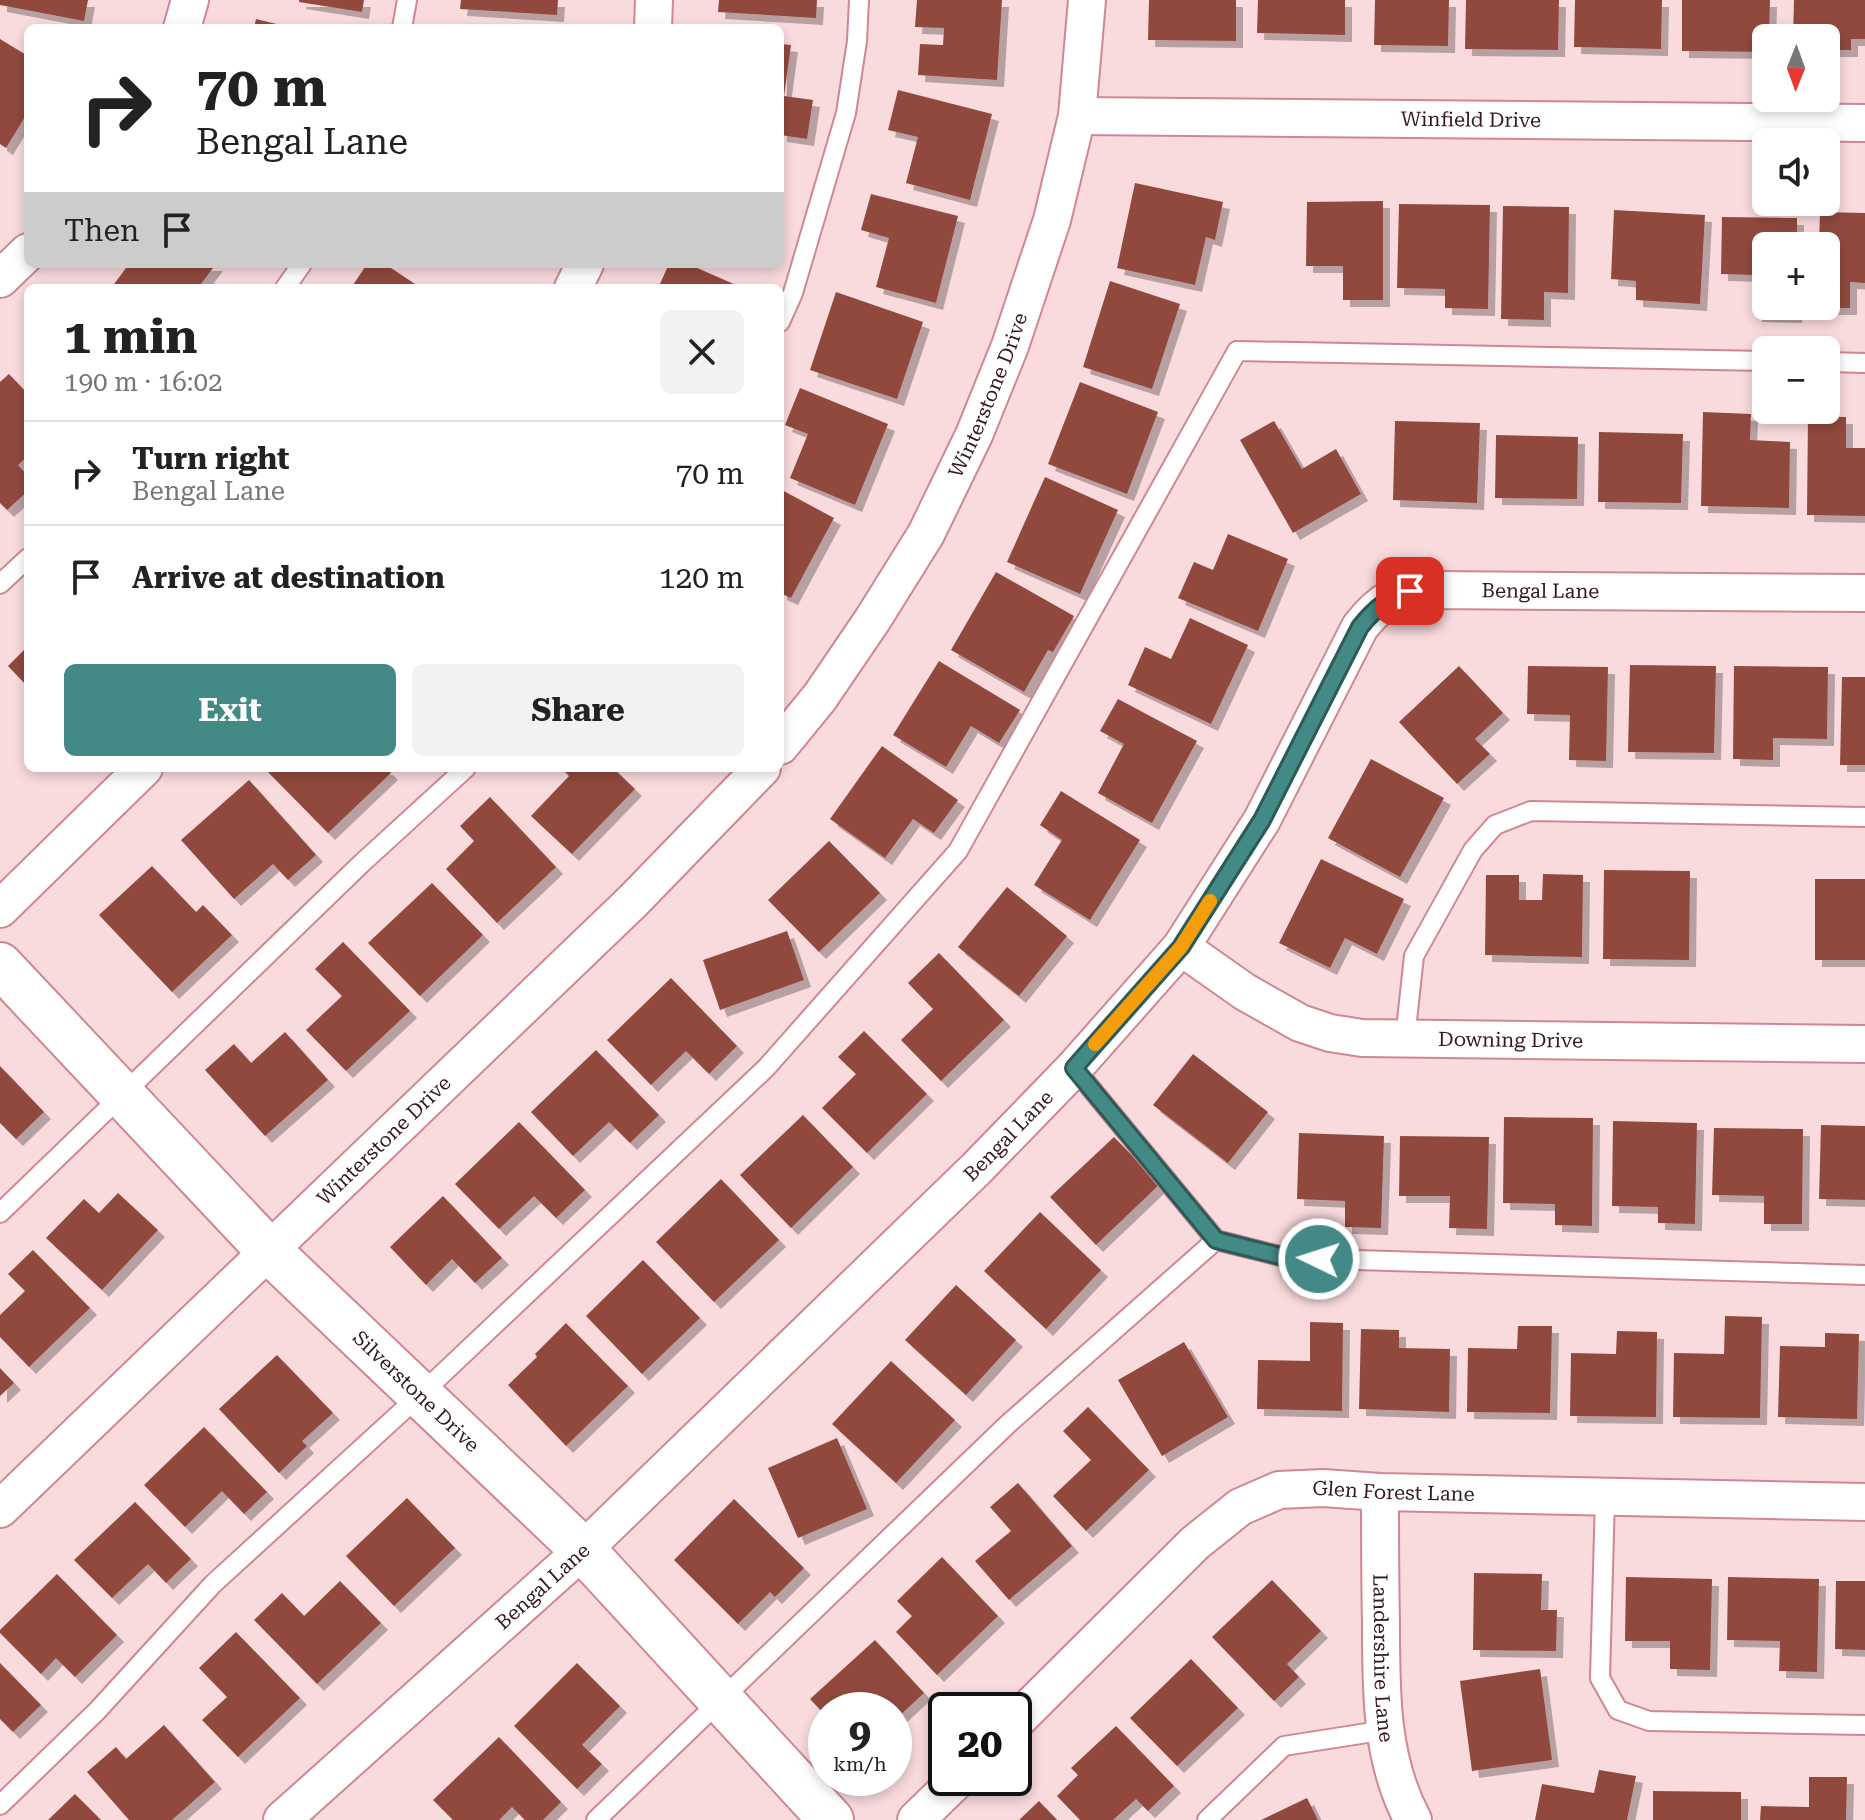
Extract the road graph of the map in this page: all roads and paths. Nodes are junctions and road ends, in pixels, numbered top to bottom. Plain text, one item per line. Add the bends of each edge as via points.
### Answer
1 (190, 0) edge
2 (407, 0) edge
3 (654, 0) edge
4 (859, 0) edge
5 (1087, 0) edge
6 (183, 24) edge
7 (403, 24) edge
8 (653, 24) edge
9 (1077, 116) junction
10 (1865, 123) edge
11 (24, 256) edge
12 (0, 279) edge
13 (784, 313) edge
14 (1752, 361) edge
15 (1840, 362) edge
16 (1865, 363) edge
17 (24, 562) edge
18 (0, 584) edge
19 (1865, 593) edge
20 (784, 741) edge
21 (140, 772) edge
22 (462, 772) edge
23 (758, 772) edge
24 (1865, 817) edge
25 (0, 909) edge
26 (1181, 947) junction
27 (0, 965) edge
28 (1405, 1039) junction
29 (1865, 1044) edge
30 (1074, 1068) junction
31 (121, 1095) junction
32 (0, 1213) edge
33 (1216, 1240) junction
34 (269, 1251) junction
35 (1865, 1275) edge
36 (420, 1395) junction
37 (1380, 1492) junction
38 (1605, 1497) junction
39 (1865, 1502) edge
40 (0, 1509) edge
41 (583, 1550) junction
42 (721, 1700) junction
43 (1032, 1705) edge
44 (1865, 1725) edge
45 (1386, 1730) junction
46 (941, 1796) edge
47 (0, 1805) edge
48 (282, 1820) edge
49 (596, 1820) edge
50 (831, 1820) edge
51 (916, 1820) edge
52 (1207, 1820) edge
53 (1413, 1820) edge

1 - 6 street
2 - 7 lane
3 - 8 street
4 - 13 lane via 846,113
5 - 9 street, Winterstone Drive
9 - 10 street, Winfield Drive
9 - 20 street, Winterstone Drive via 1052,220 974,435 926,534 881,607
11 - 12 street
14 - 36 lane via 1237,351 958,851 766,1068
15 - 16 lane
17 - 18 lane
19 - 26 street, Bengal Lane via 1431,590 1391,598 1360,627 1262,820
21 - 25 street
22 - 31 lane
23 - 34 street, Winterstone Drive via 633,901
24 - 28 lane via 1531,811 1495,825 1473,850 1414,956
26 - 28 street, Downing Drive via 1300,1023 1362,1038
26 - 30 street, Bengal Lane
27 - 31 street, Silverstone Drive
28 - 29 street, Downing Drive
30 - 33 lane
30 - 41 street, Bengal Lane
31 - 32 lane
31 - 34 street, Silverstone Drive
33 - 35 lane via 1288,1258
33 - 42 lane via 1008,1424
34 - 36 street, Silverstone Drive
34 - 40 street, Winterstone Drive
36 - 41 street, Silverstone Drive
36 - 47 lane via 213,1584 97,1711
37 - 38 street, Glen Forest Lane
37 - 43 street, Glen Forest Lane via 1279,1490 1240,1507 1195,1543
37 - 45 street, Landershire Lane
38 - 39 street, Glen Forest Lane
38 - 44 lane via 1600,1678 1618,1710 1649,1721
41 - 42 street, Silverstone Drive
41 - 48 street, Bengal Lane
42 - 49 lane
42 - 50 street, Silverstone Drive
45 - 52 lane via 1284,1746
45 - 53 street, Landershire Lane via 1387,1749
46 - 51 street

